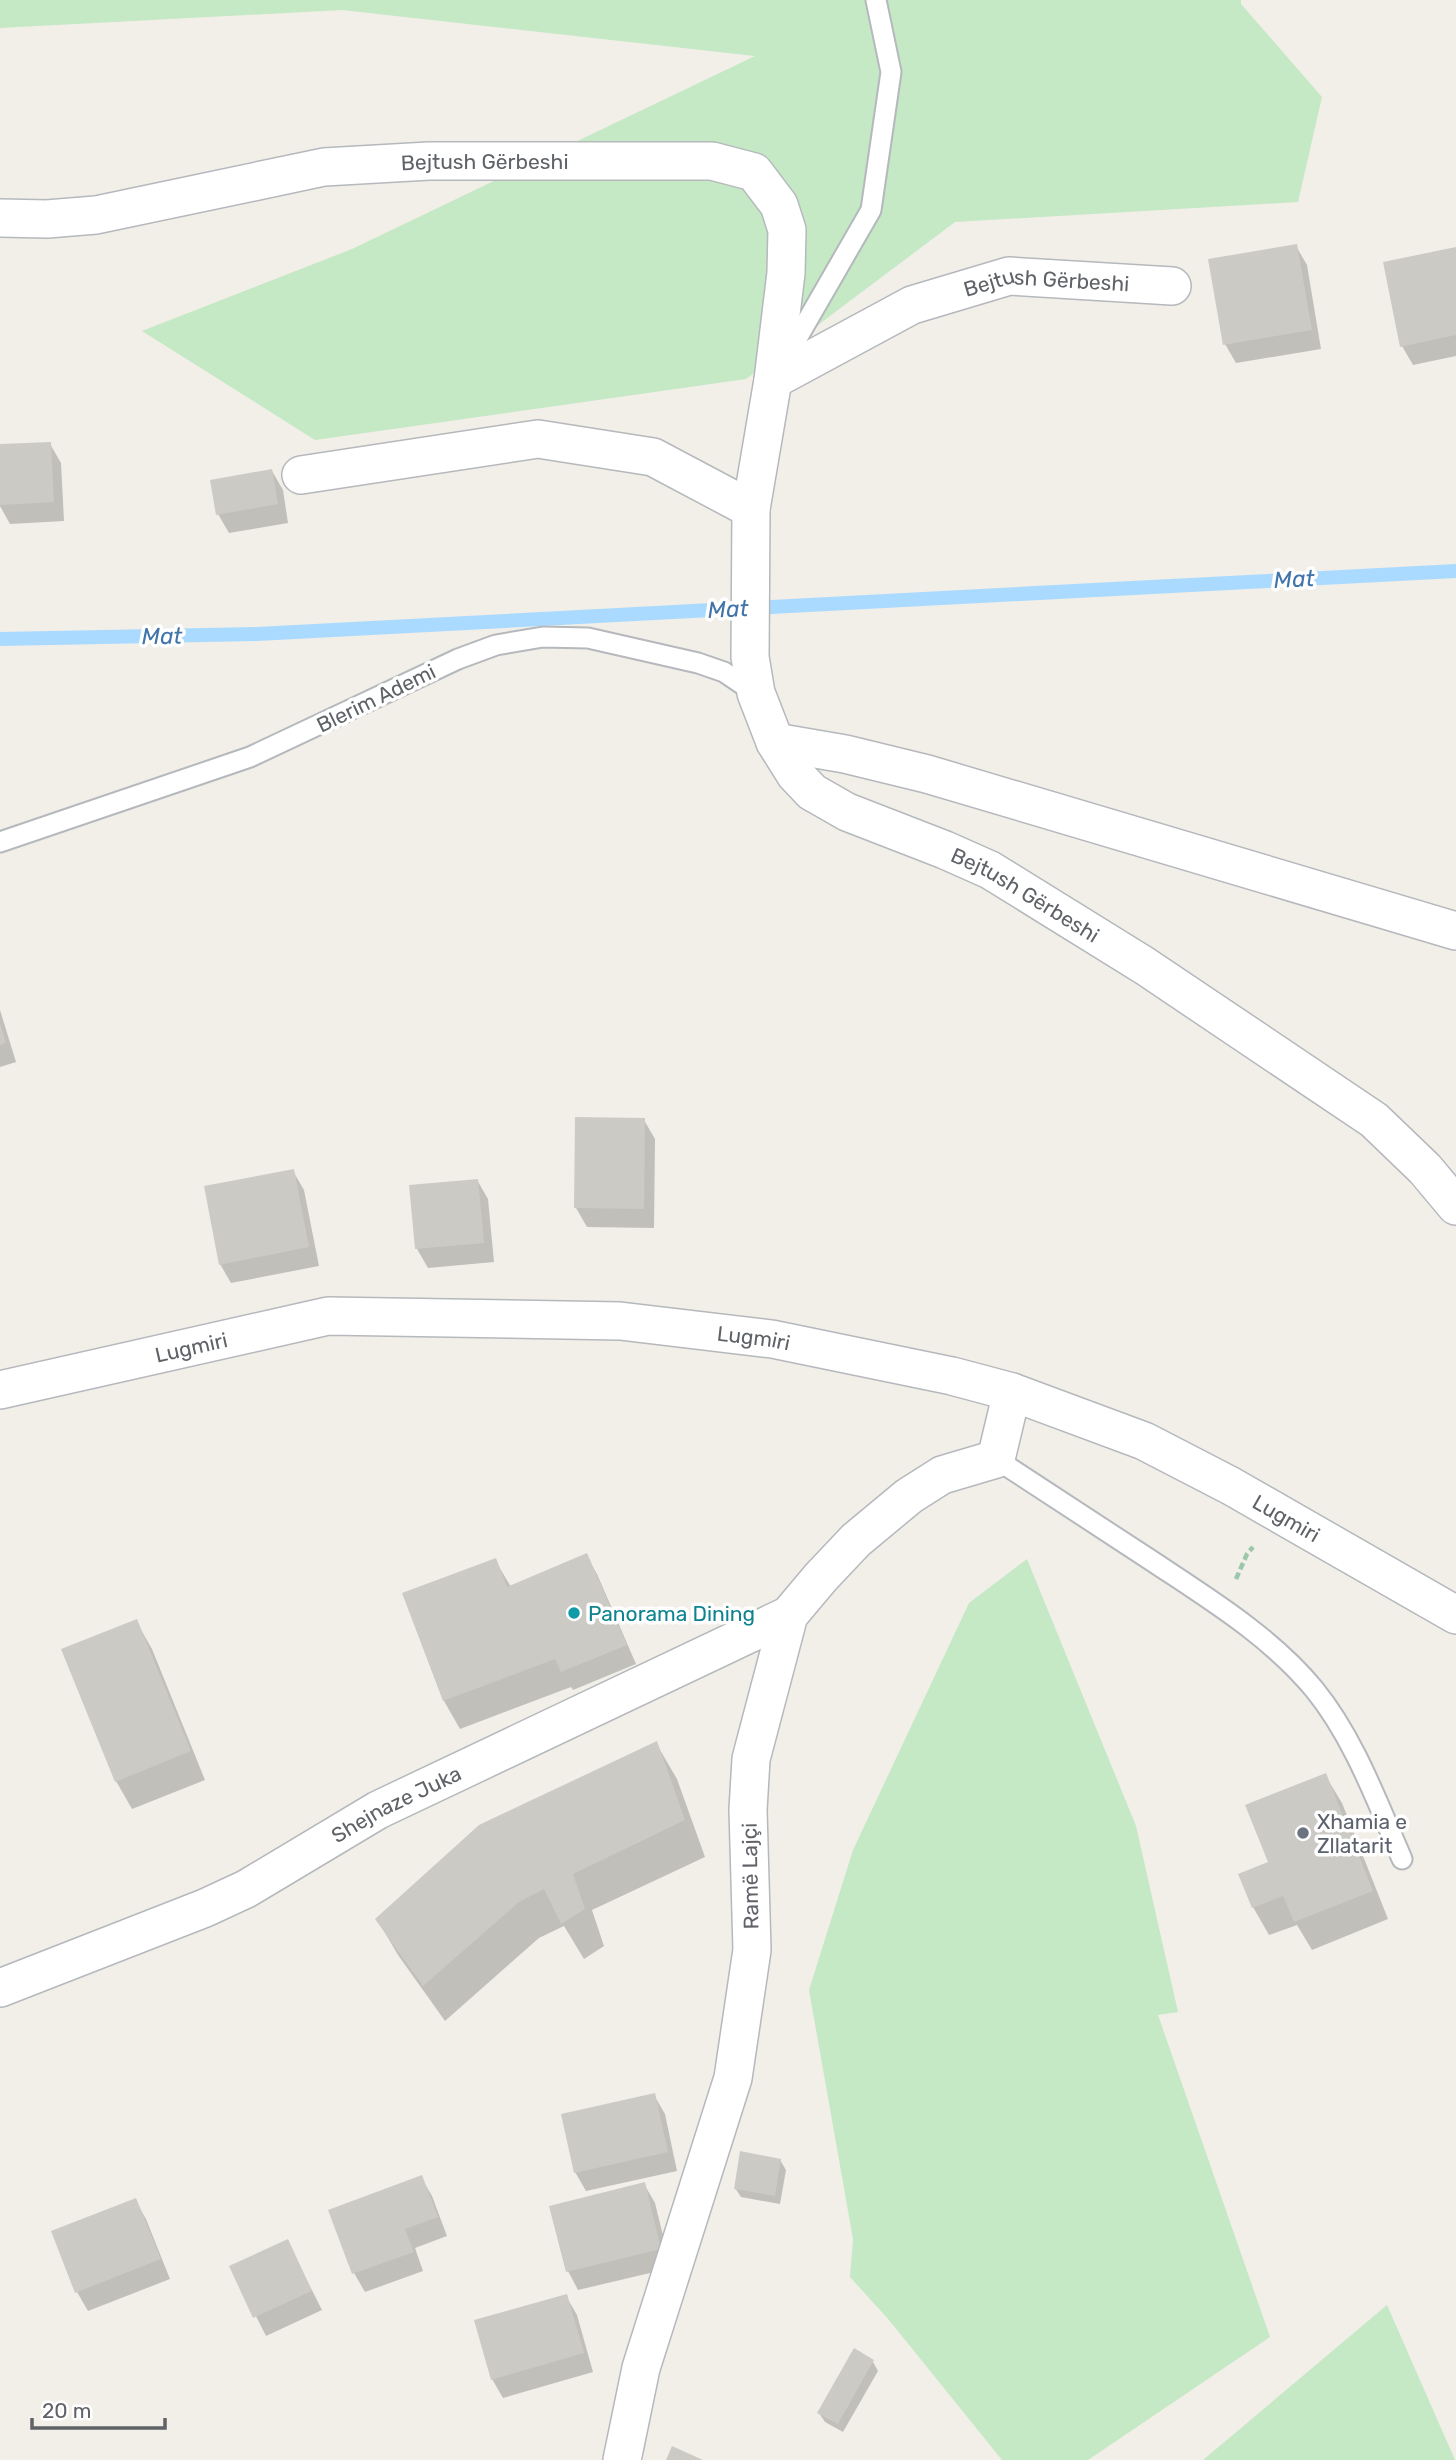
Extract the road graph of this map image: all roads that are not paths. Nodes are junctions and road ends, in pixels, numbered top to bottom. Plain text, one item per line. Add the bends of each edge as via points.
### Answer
1 (876, 0) edge
2 (0, 218) edge
3 (1172, 286) dead end
4 (773, 380) junction
5 (301, 475) dead end
6 (751, 509) junction
7 (756, 693) junction
8 (775, 742) junction
9 (0, 842) edge
10 (1456, 931) edge
11 (1456, 1206) edge
12 (0, 1390) edge
13 (1012, 1392) junction
14 (996, 1460) junction
15 (789, 1615) junction
16 (1456, 1615) edge
17 (1402, 1859) dead end
18 (0, 1988) edge
19 (622, 2460) edge

1 - 4 lane via 891,72 872,210
2 - 4 street, Bejtush Gërbeshi via 96,215 324,167 429,161 712,161 754,172 779,205 787,230
3 - 4 street, Bejtush Gërbeshi via 1009,276 912,305
4 - 6 street, Bejtush Gërbeshi
5 - 6 street via 538,439 653,457
6 - 7 street, Bejtush Gërbeshi via 750,657
7 - 8 street, Bejtush Gërbeshi
7 - 9 lane, Blerim Ademi via 706,666 588,638 543,637 496,645 250,757
8 - 10 street via 927,774
8 - 11 street, Bejtush Gërbeshi via 812,792 847,812 990,870 1145,966 1374,1120 1426,1169
12 - 13 street, Lugmiri via 328,1316 620,1321 772,1339
13 - 14 street
13 - 16 street, Lugmiri via 1144,1441
14 - 15 street, Ramë Lajçi via 942,1475 909,1496 856,1540
14 - 17 lane via 1224,1608 1291,1665 1321,1700 1352,1749
15 - 18 street, Shejnaze Juka via 379,1810 246,1889
15 - 19 street, Ramë Lajçi via 751,1759 751,1950 733,2078 641,2368

